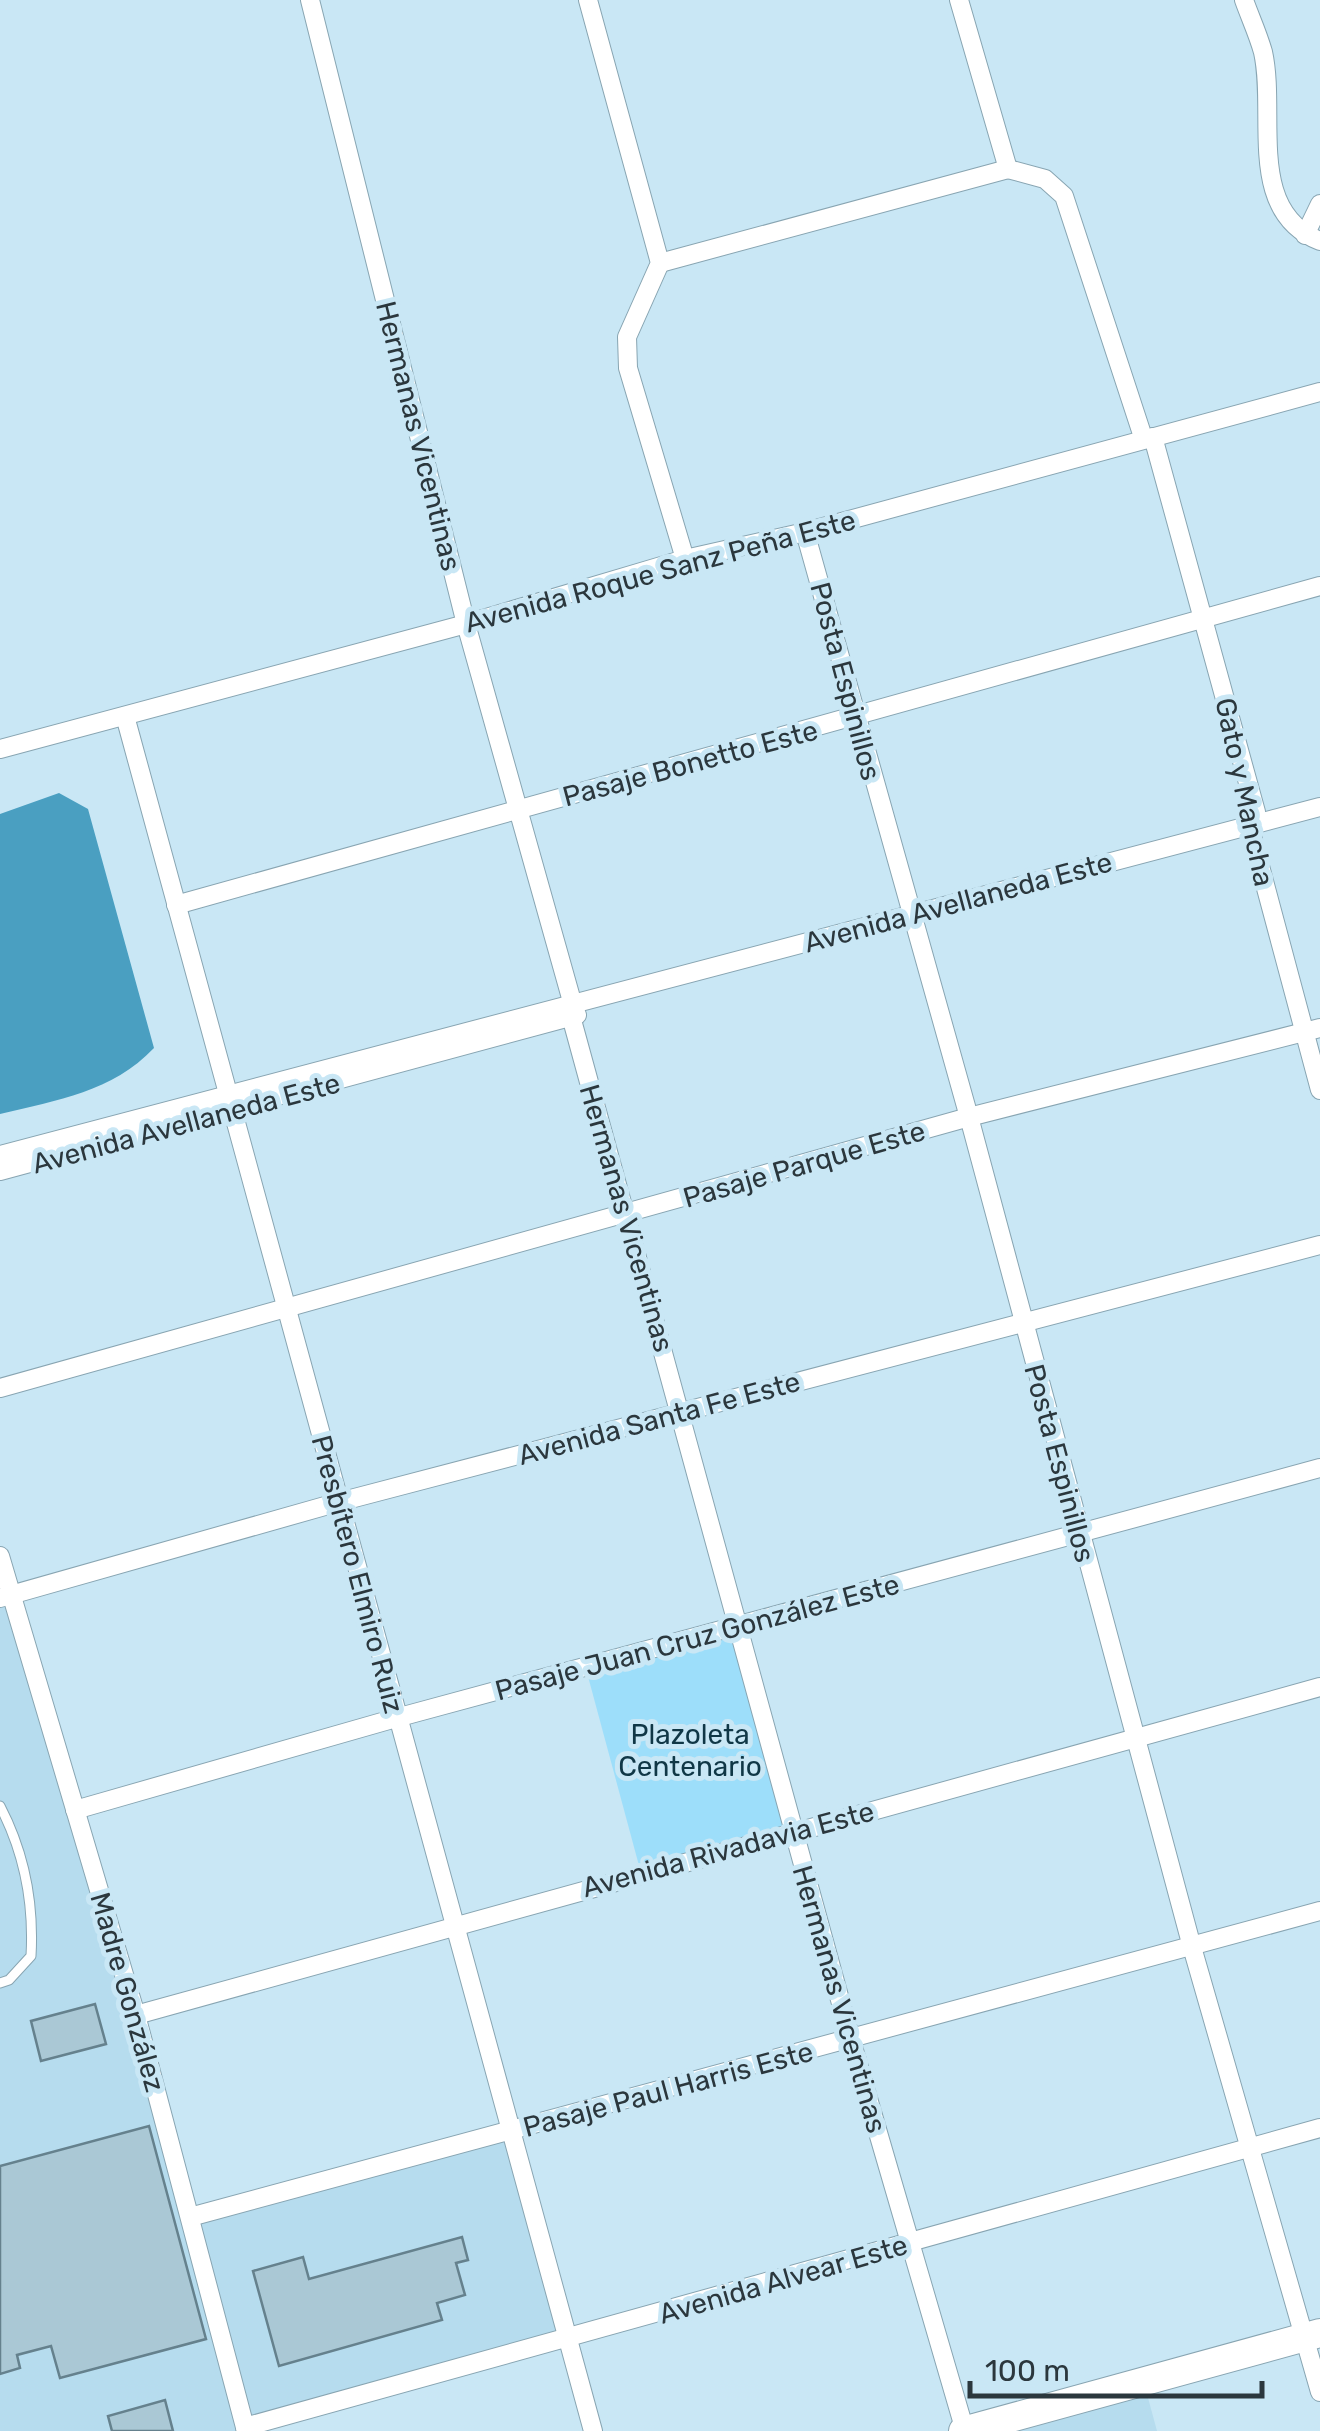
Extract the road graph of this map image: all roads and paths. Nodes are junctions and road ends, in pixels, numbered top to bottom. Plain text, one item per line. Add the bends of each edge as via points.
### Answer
1 (310, 0) edge
2 (588, 0) edge
3 (959, 0) edge
4 (1244, 0) edge
5 (1008, 169) junction
6 (1320, 204) edge
7 (1313, 238) edge
8 (660, 263) junction
9 (1320, 392) edge
10 (1148, 437) junction
11 (805, 532) junction
12 (685, 560) junction
13 (1320, 586) edge
14 (1205, 619) junction
15 (466, 624) junction
16 (124, 716) junction
17 (856, 718) junction
18 (0, 748) edge
19 (1320, 806) edge
20 (516, 810) junction
21 (1248, 825) junction
22 (176, 905) junction
23 (912, 915) junction
24 (572, 1012) junction
25 (1312, 1030) edge
26 (1320, 1090) edge
27 (229, 1102) junction
28 (969, 1117) junction
29 (0, 1155) edge
30 (0, 1172) edge
31 (626, 1215) junction
32 (1320, 1245) edge
33 (286, 1308) junction
34 (1022, 1321) junction
35 (0, 1388) edge
36 (682, 1413) junction
37 (1320, 1468) edge
38 (339, 1502) junction
39 (1078, 1534) junction
40 (0, 1556) edge
41 (6, 1596) edge
42 (738, 1626) junction
43 (1320, 1687) edge
44 (396, 1718) junction
45 (1138, 1736) junction
46 (0, 1806) edge
47 (75, 1810) junction
48 (793, 1832) junction
49 (1320, 1911) edge
50 (452, 1924) junction
51 (1192, 1947) junction
52 (0, 1983) edge
53 (136, 2015) junction
54 (851, 2040) junction
55 (1320, 2128) edge
56 (508, 2131) junction
57 (1251, 2148) junction
58 (190, 2217) junction
59 (910, 2243) junction
60 (1312, 2335) edge
61 (567, 2340) junction
62 (1320, 2392) edge
63 (246, 2429) edge
64 (593, 2431) edge
65 (964, 2431) edge

1 - 15 street, Hermanas Vicentinas
2 - 8 street
3 - 5 street
4 - 7 street via 1262,51 1269,179 1280,206
5 - 8 street
5 - 10 street, Gato y Mancha via 1045,179 1064,196
6 - 7 street
8 - 12 street via 627,336 628,368
9 - 10 street, Avenida Roque Sanz Peña Este
10 - 11 street, Avenida Roque Sanz Peña Este
10 - 14 street, Gato y Mancha
11 - 12 street, Avenida Roque Sanz Peña Este
11 - 17 street, Posta Espinillos
12 - 15 street, Avenida Roque Sanz Peña Este
13 - 14 street, Pasaje Bonetto Este
14 - 17 street, Pasaje Bonetto Este
14 - 21 street, Gato y Mancha via 1256,812
15 - 16 street, Avenida Roque Sanz Peña Este
15 - 20 street, Hermanas Vicentinas
16 - 18 street, Avenida Roque Sanz Peña Este
16 - 22 street, Presbítero Elmiro Ruiz
17 - 20 street, Pasaje Bonetto Este
17 - 23 street, Posta Espinillos
19 - 21 street, Avenida Avellaneda Este
20 - 22 street, Pasaje Bonetto Este
20 - 24 street, Hermanas Vicentinas
21 - 23 street, Avenida Avellaneda Este
21 - 25 street, Gato y Mancha
22 - 27 street, Presbítero Elmiro Ruiz
23 - 24 street, Avenida Avellaneda Este via 596,998
23 - 28 street, Posta Espinillos
24 - 27 street, Avenida Avellaneda Este
24 - 31 street, Hermanas Vicentinas
25 - 26 street, Gato y Mancha
25 - 28 street, Pasaje Parque Este
27 - 29 street, Avenida Avellaneda Este
27 - 30 street, Avenida Avellaneda Este
27 - 33 street, Presbítero Elmiro Ruiz
28 - 31 street, Pasaje Parque Este
28 - 34 street, Posta Espinillos
31 - 33 street, Pasaje Parque Este
31 - 36 street, Hermanas Vicentinas
32 - 34 street, Avenida Santa Fe Este
33 - 35 street, Pasaje Parque Este
33 - 38 street, Presbítero Elmiro Ruiz
34 - 36 street, Avenida Santa Fe Este
34 - 39 street, Posta Espinillos
36 - 38 street, Avenida Santa Fe Este
36 - 42 street, Hermanas Vicentinas
37 - 39 street, Pasaje Juan Cruz González Este
38 - 41 street, Avenida Santa Fe Este
38 - 44 street, Presbítero Elmiro Ruiz
39 - 42 street, Pasaje Juan Cruz González Este
39 - 45 street, Posta Espinillos
40 - 41 street, Madre González
41 - 47 street, Madre González
42 - 44 street, Pasaje Juan Cruz González Este
42 - 48 street, Hermanas Vicentinas
43 - 45 street, Avenida Rivadavia Este
44 - 47 street, Pasaje Juan Cruz González Este
44 - 50 street, Presbítero Elmiro Ruiz
45 - 48 street, Avenida Rivadavia Este
45 - 51 street, Posta Espinillos
46 - 52 lane via 19,1841 33,1928 32,1956
47 - 53 street, Madre González
48 - 50 street, Avenida Rivadavia Este
48 - 54 street, Hermanas Vicentinas
49 - 51 street, Pasaje Paul Harris Este
50 - 53 street, Avenida Rivadavia Este
50 - 56 street, Presbítero Elmiro Ruiz
51 - 54 street, Pasaje Paul Harris Este
51 - 57 street, Posta Espinillos
53 - 58 street, Madre González
54 - 56 street, Pasaje Paul Harris Este
54 - 59 street, Hermanas Vicentinas
55 - 57 street, Avenida Alvear Este
56 - 58 street, Pasaje Paul Harris Este
56 - 61 street, Presbítero Elmiro Ruiz
57 - 59 street, Avenida Alvear Este
57 - 60 street, Posta Espinillos
58 - 63 street, Madre González
59 - 61 street, Avenida Alvear Este
59 - 65 street, Hermanas Vicentinas
60 - 62 street, Posta Espinillos
60 - 65 main road
61 - 63 street, Avenida Alvear Este
61 - 64 street, Presbítero Elmiro Ruiz

